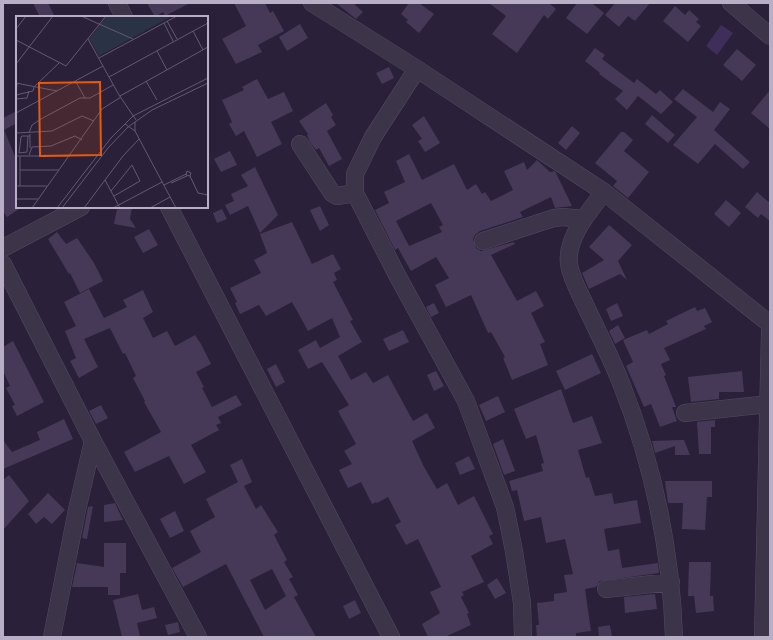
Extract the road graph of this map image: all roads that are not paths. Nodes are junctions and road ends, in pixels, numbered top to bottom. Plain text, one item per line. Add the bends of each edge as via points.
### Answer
1 (117, 3) edge
2 (312, 3) edge
3 (731, 3) edge
4 (124, 16) edge
5 (770, 36) edge
6 (417, 69) junction
7 (300, 144) dead end
8 (604, 192) junction
9 (355, 193) junction
10 (79, 208) edge
11 (170, 208) edge
12 (584, 218) junction
13 (483, 240) dead end
14 (3, 248) edge
15 (3, 264) edge
16 (770, 324) edge
17 (770, 331) edge
18 (768, 404) junction
19 (685, 413) dead end
20 (93, 441) junction
21 (671, 582) junction
22 (606, 589) dead end
23 (52, 637) edge
24 (198, 637) edge
25 (391, 637) edge
26 (523, 637) edge
27 (674, 637) edge
28 (763, 637) edge

1 - 4 street
2 - 6 street
3 - 5 street
6 - 8 street
6 - 9 street via 373,137 355,174
7 - 9 street via 332,193 337,196
8 - 12 street
8 - 16 street
9 - 26 street via 466,401 505,507 522,603
10 - 14 street
11 - 25 street
12 - 13 street via 563,216
12 - 21 street via 571,246 569,264 635,418 662,518
15 - 20 street
17 - 18 street
18 - 19 street
18 - 28 street
20 - 23 street
20 - 24 street
21 - 22 street
21 - 27 street

